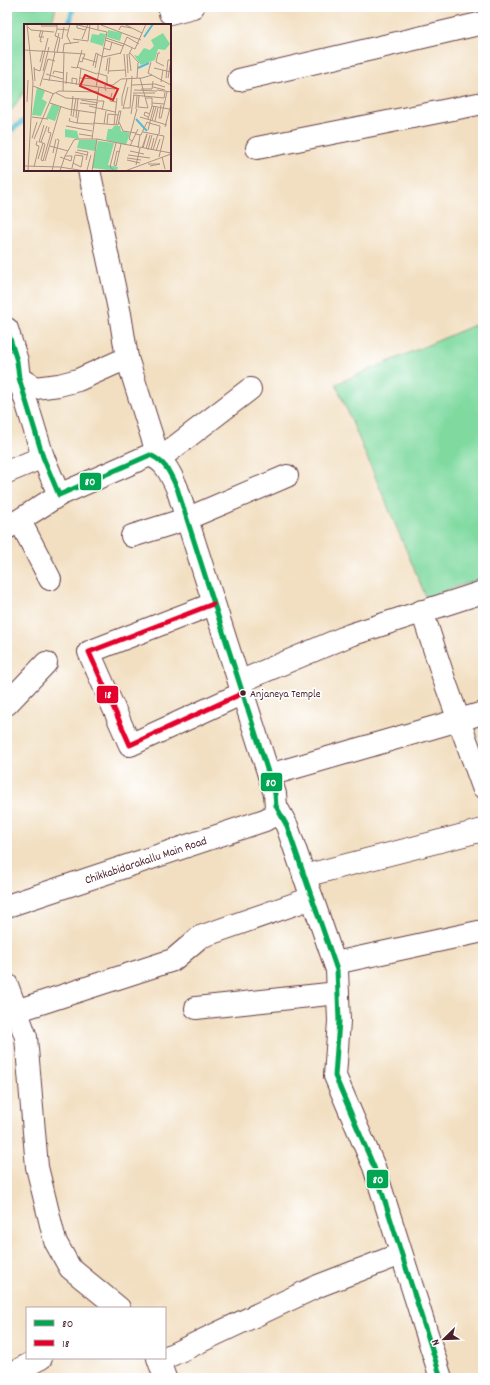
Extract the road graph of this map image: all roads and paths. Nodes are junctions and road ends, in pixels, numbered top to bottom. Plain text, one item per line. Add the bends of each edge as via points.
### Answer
1 (194, 7) edge
2 (170, 13) dead end
3 (483, 23) edge
4 (239, 80) dead end
5 (483, 103) edge
6 (257, 148) dead end
7 (89, 171) edge
8 (7, 329) edge
9 (127, 358) junction
10 (13, 381) edge
11 (250, 389) dead end
12 (43, 457) junction
13 (159, 459) junction
14 (7, 472) edge
15 (287, 476) dead end
16 (59, 496) junction
17 (186, 519) junction
18 (13, 524) edge
19 (132, 536) dead end
20 (50, 579) dead end
21 (483, 592) edge
22 (213, 604) junction
23 (422, 611) junction
24 (46, 663) dead end
25 (241, 688) junction
26 (7, 704) edge
27 (483, 713) edge
28 (458, 720) junction
29 (269, 775) junction
30 (483, 787) edge
31 (276, 806) junction
32 (483, 830) edge
33 (304, 876) junction
34 (312, 898) junction
35 (7, 906) edge
36 (483, 931) edge
37 (335, 963) junction
38 (7, 986) edge
39 (338, 993) junction
40 (196, 1008) dead end
41 (16, 1011) junction
42 (401, 1254) junction
43 (118, 1307) edge
44 (38, 1359) edge
45 (162, 1363) edge
46 (7, 1376) edge
47 (441, 1378) edge

1 - 2 street
3 - 4 street
5 - 6 street
7 - 9 street
8 - 10 street via 17,360
9 - 10 street via 78,380 60,385 35,388
9 - 13 street
10 - 12 street
11 - 13 street
12 - 14 street
12 - 16 street
13 - 16 street via 150,455 144,457
13 - 17 street via 168,467
15 - 17 street
16 - 18 street
17 - 19 street
17 - 22 street
18 - 20 street
21 - 23 street
22 - 25 street
22 - 25 street via 89,652 130,745
23 - 25 street via 350,635
23 - 28 street
24 - 26 street
25 - 29 street
27 - 28 street
28 - 29 street
28 - 30 street
29 - 31 street
31 - 33 street via 287,826
31 - 35 street, Chikkabidarakallu Main Road via 274,815 265,820
32 - 33 street
33 - 34 street
34 - 37 street
34 - 41 street via 200,937 173,960
36 - 37 street
37 - 39 street
38 - 41 street
39 - 40 street
39 - 42 street via 339,1021 335,1076 374,1167
41 - 43 street via 26,1037 37,1166 55,1240 70,1268
42 - 45 street via 318,1286
42 - 47 street
44 - 46 street

